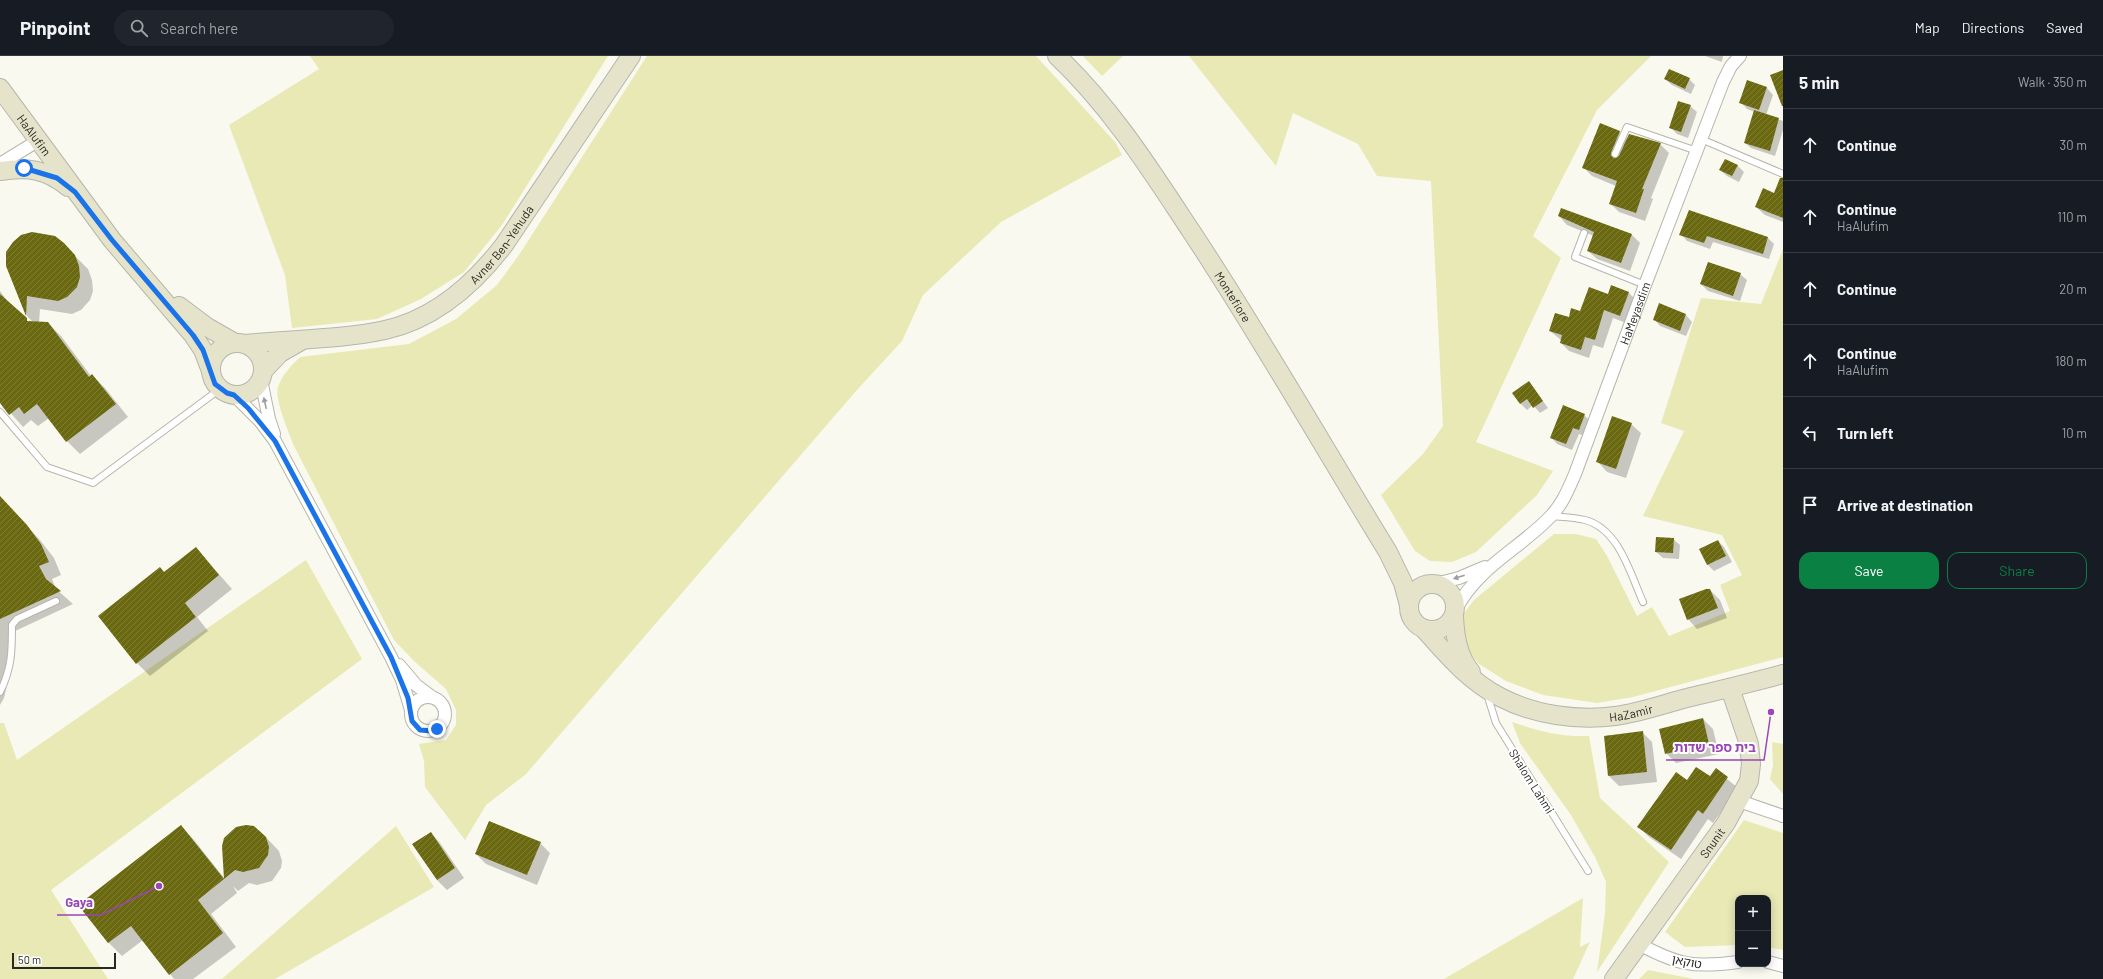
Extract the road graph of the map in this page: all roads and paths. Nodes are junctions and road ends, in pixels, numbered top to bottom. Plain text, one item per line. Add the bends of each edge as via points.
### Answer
1 (631, 56) edge
2 (1057, 56) edge
3 (1740, 56) edge
4 (0, 88) edge
5 (1701, 139) junction
6 (40, 140) junction
7 (1697, 151) junction
8 (1615, 154) dead end
9 (0, 164) edge
10 (0, 171) edge
11 (1783, 174) edge
12 (75, 192) junction
13 (1584, 234) dead end
14 (143, 276) junction
15 (1644, 286) junction
16 (306, 339) junction
17 (240, 343) junction
18 (211, 371) junction
19 (262, 375) junction
20 (227, 392) junction
21 (0, 412) edge
22 (281, 452) junction
23 (1551, 516) junction
24 (1388, 552) junction
25 (1507, 554) junction
26 (1431, 584) junction
27 (56, 601) dead end
28 (1643, 602) dead end
29 (1409, 605) junction
30 (1455, 613) junction
31 (1424, 629) junction
32 (391, 657) junction
33 (1783, 674) edge
34 (1483, 686) junction
35 (1730, 688) junction
36 (0, 692) edge
37 (432, 697) junction
38 (412, 710) junction
39 (1739, 801) junction
40 (1783, 816) edge
41 (1588, 871) dead end
42 (1638, 944) junction
43 (1735, 962) edge
44 (1771, 963) edge
45 (1783, 966) edge
46 (1614, 979) edge

1 - 16 street, Avner Ben-Yehuda via 525,216 486,269 466,288 431,311 386,330
2 - 24 street, Montefiore via 1099,100 1163,187 1224,281
3 - 5 street, HaMeyasdim via 1731,66 1723,82
4 - 6 street, HaAlufim
5 - 7 street, HaMeyasdim
5 - 11 lane
6 - 9 street
6 - 12 street, HaAlufim
7 - 8 lane via 1627,127
7 - 15 street, HaMeyasdim
10 - 12 street via 24,168 42,172 57,178
12 - 14 street, HaAlufim
13 - 15 lane via 1575,256
14 - 17 street, HaAlufim via 207,327
14 - 18 street, HaAlufim via 193,335 203,350
15 - 23 street, HaMeyasdim via 1575,474 1564,498
16 - 17 street, Avner Ben-Yehuda
16 - 19 street, Avner Ben-Yehuda via 280,353
17 - 18 street via 227,344 214,355
17 - 19 street via 253,348 259,354
18 - 20 street via 215,384
19 - 20 street via 250,392
22 -> 19 street via 269,419
20 - 21 lane via 94,483 47,466
20 - 22 street via 260,422
22 - 32 street
23 - 25 street, HaMeyasdim
23 - 28 lane via 1584,519 1596,524 1612,538
24 - 26 street, Montefiore via 1411,573
24 - 29 street, Montefiore via 1403,583
25 -> 26 street, HaMeyasdim via 1470,573
25 - 30 street, HaMeyasdim via 1472,583
26 - 29 street via 1414,592
26 - 30 street via 1448,589 1453,595
27 - 36 lane via 17,619 12,625 13,646 9,671
29 - 31 street via 1412,620
30 - 31 street via 1444,627
30 - 34 street, HaZamir via 1455,637 1462,657
31 - 34 street, HaZamir via 1450,659
32 - 37 street via 416,685
32 - 38 street
33 - 35 street, HaZamir
34 - 35 street, HaZamir via 1524,708 1585,718 1616,716
34 - 41 lane, Shalom Lahmi via 1496,723
35 - 39 street, Snunit via 1749,744 1751,764 1749,781
37 - 38 street via 422,698
37 - 38 street via 445,709 445,720 437,729 420,730 412,721
39 - 40 street
39 - 42 street, Snunit via 1726,823
42 - 43 street, טוקאן via 1660,956 1696,966
42 - 46 street, Snunit
44 - 45 street

